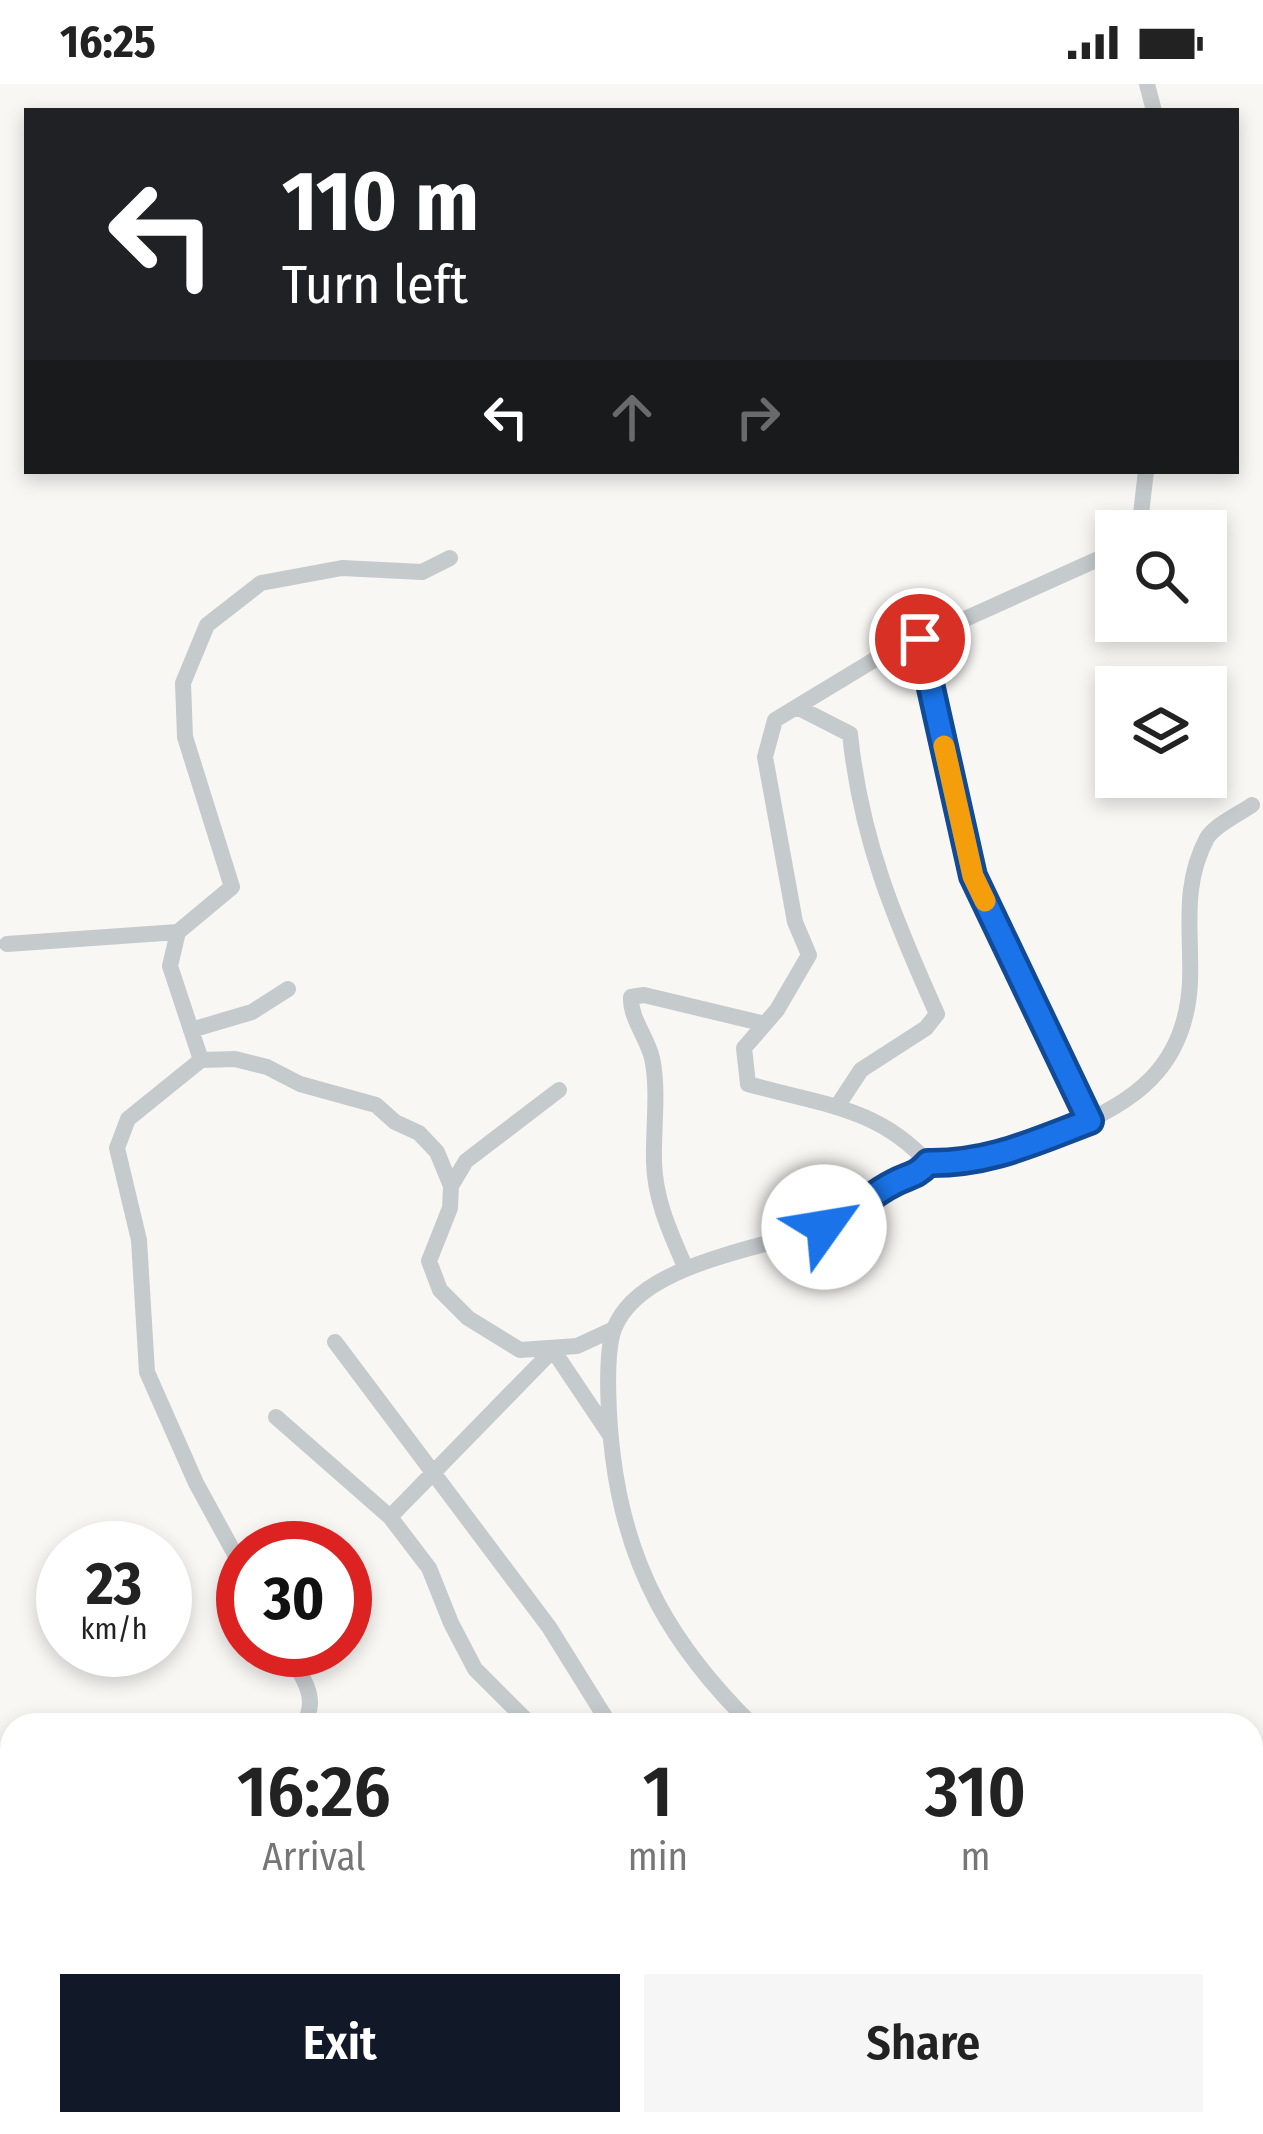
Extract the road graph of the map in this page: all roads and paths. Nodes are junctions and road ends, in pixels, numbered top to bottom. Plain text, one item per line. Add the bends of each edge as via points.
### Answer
1 (1145, 474) edge
2 (1141, 510) edge
3 (450, 558) dead end
4 (1095, 560) edge
5 (920, 639) junction
6 (799, 708) junction
7 (1252, 806) dead end
8 (178, 932) junction
9 (7, 944) dead end
10 (288, 989) dead end
11 (765, 1024) junction
12 (191, 1030) junction
13 (201, 1060) junction
14 (559, 1090) dead end
15 (838, 1105) junction
16 (1090, 1121) junction
17 (928, 1163) junction
18 (451, 1186) junction
19 (686, 1269) junction
20 (614, 1329) junction
21 (335, 1342) dead end
22 (553, 1350) junction
23 (276, 1417) dead end
24 (610, 1436) junction
25 (430, 1473) junction
26 (390, 1517) junction
27 (217, 1521) edge
28 (302, 1677) edge
29 (309, 1713) edge
30 (519, 1713) edge
31 (603, 1713) edge
32 (741, 1713) edge

1 - 2 street
3 - 8 street via 422,572 342,568 261,583 207,626 183,683 184,737 232,886
4 - 5 street
5 - 6 street
5 - 16 street via 973,876
6 - 11 street via 775,720 765,757 795,922 809,955
6 - 15 street via 850,734 856,795 885,896 937,1014 861,1070
7 - 16 street via 1208,834 1186,907 1190,985 1179,1037 1151,1083
8 - 9 street
8 - 12 street via 170,966
10 - 12 street via 252,1012
11 - 15 street via 744,1048 748,1084
11 - 19 street via 631,997 653,1061 659,1206
12 - 13 street
13 - 18 street via 251,1063 376,1106 437,1152
13 - 27 street via 128,1119 117,1148 139,1240 147,1372
14 - 18 street via 466,1161
15 - 17 street via 888,1127
16 - 17 street via 966,1164
17 - 19 street via 851,1216
18 - 22 street via 429,1262 440,1290 520,1350
19 - 20 street via 632,1304
20 - 22 street
20 - 24 street
21 - 25 street
22 - 24 street
22 - 25 street
23 - 26 street
24 - 32 street via 638,1568 685,1649
25 - 26 street
25 - 31 street via 549,1627
26 - 30 street via 429,1568 476,1669
28 - 29 street

